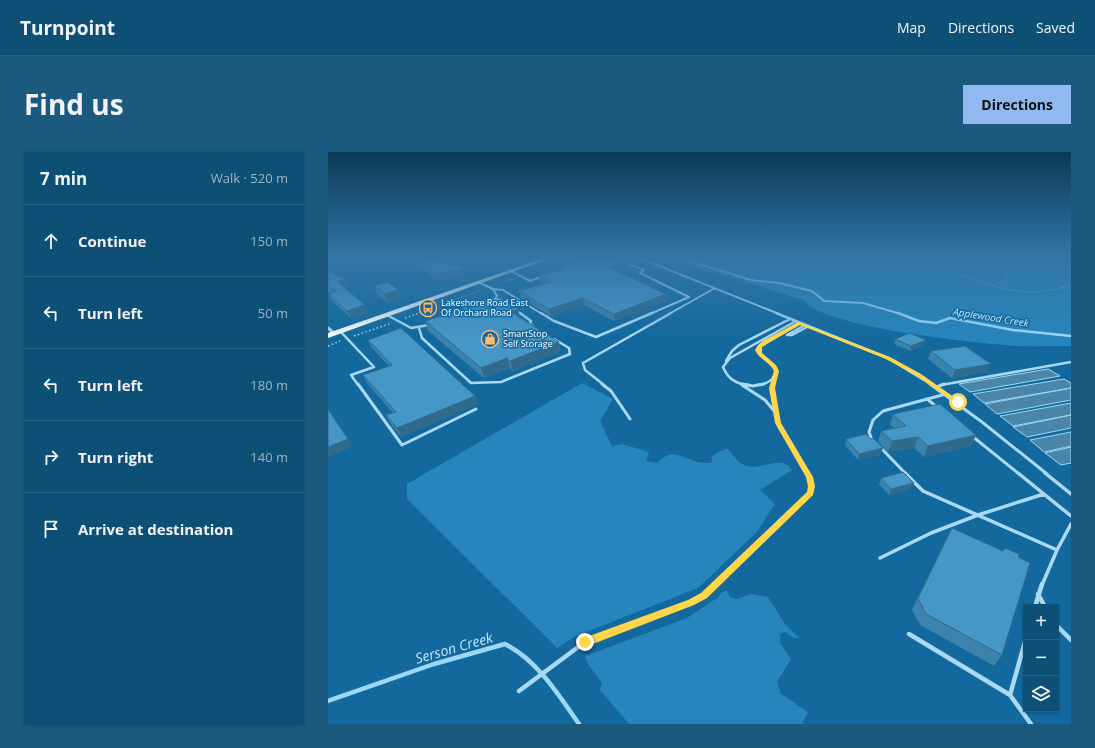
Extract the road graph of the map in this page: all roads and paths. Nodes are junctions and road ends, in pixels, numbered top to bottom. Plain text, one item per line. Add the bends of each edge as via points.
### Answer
1 (473, 284) edge
2 (482, 284) edge
3 (499, 284) edge
4 (662, 284) edge
5 (704, 284) edge
6 (989, 284) edge
7 (999, 284) edge
8 (496, 285) dead end
9 (995, 286) junction
10 (1071, 286) edge
11 (715, 288) junction
12 (493, 289) junction
13 (483, 290) dead end
14 (495, 299) junction
15 (488, 303) edge
16 (387, 314) junction
17 (403, 319) dead end
18 (790, 319) junction
19 (796, 321) junction
20 (394, 322) dead end
21 (800, 323) junction
22 (432, 324) edge
23 (805, 325) junction
24 (808, 326) junction
25 (419, 328) junction
26 (536, 328) edge
27 (332, 332) edge
28 (354, 336) dead end
29 (549, 336) edge
30 (342, 341) dead end
31 (328, 346) edge
32 (1071, 362) edge
33 (725, 363) junction
34 (774, 379) junction
35 (739, 384) junction
36 (937, 387) junction
37 (946, 394) junction
38 (927, 399) junction
39 (476, 409) dead end
40 (939, 409) edge
41 (775, 412) junction
42 (630, 419) dead end
43 (970, 434) edge
44 (1044, 494) junction
45 (1071, 494) edge
46 (978, 515) junction
47 (1071, 516) edge
48 (1071, 524) edge
49 (1057, 550) junction
50 (880, 558) dead end
51 (1038, 594) junction
52 (1035, 604) edge
53 (1043, 604) edge
54 (1059, 628) edge
55 (909, 634) dead end
56 (1025, 640) edge
57 (1071, 640) edge
58 (519, 691) dead end
59 (1010, 695) junction
60 (1031, 724) edge

1 - 16 main road
2 - 12 lane
3 - 8 path
4 - 12 lane via 690,297 596,338 554,321 503,290
5 - 11 lane
6 - 9 path
7 - 9 path
9 - 10 path via 1034,292
11 - 18 lane
11 - 42 lane via 583,363 584,370 611,391
12 - 14 lane via 497,296
13 - 17 path
14 - 15 lane
14 - 26 lane via 501,300 531,321 530,324
16 - 25 lane via 411,328
16 - 27 main road
18 - 19 lane
18 - 33 lane via 740,345 729,354
19 - 21 lane
19 - 33 lane via 742,350
20 - 28 path
21 - 23 lane
21 - 34 lane via 758,348 759,354 776,368
22 - 25 lane
23 - 24 lane
23 - 24 lane via 788,335
24 - 36 lane via 888,358
25 - 29 lane via 422,338 471,383 485,384 501,382 570,354 569,348
27 - 39 lane via 374,367 351,374 402,446
30 - 31 path
32 - 36 lane via 946,383
33 - 35 lane via 725,375
34 - 35 lane via 760,385
34 - 41 lane via 772,388
35 - 41 lane via 765,400
36 - 37 lane
37 - 38 lane
37 - 45 lane
38 - 40 lane
38 - 46 lane via 882,411 873,420 869,432 873,441 923,491
41 - 58 lane via 779,427 809,477 812,486 808,496 704,596 585,642
43 - 44 lane
44 - 46 lane
44 - 47 lane
46 - 49 lane
46 - 50 lane via 931,533
48 - 49 lane
49 - 51 lane
51 - 52 lane
51 - 53 lane
54 - 57 lane
55 - 59 lane
56 - 59 lane
59 - 60 lane

